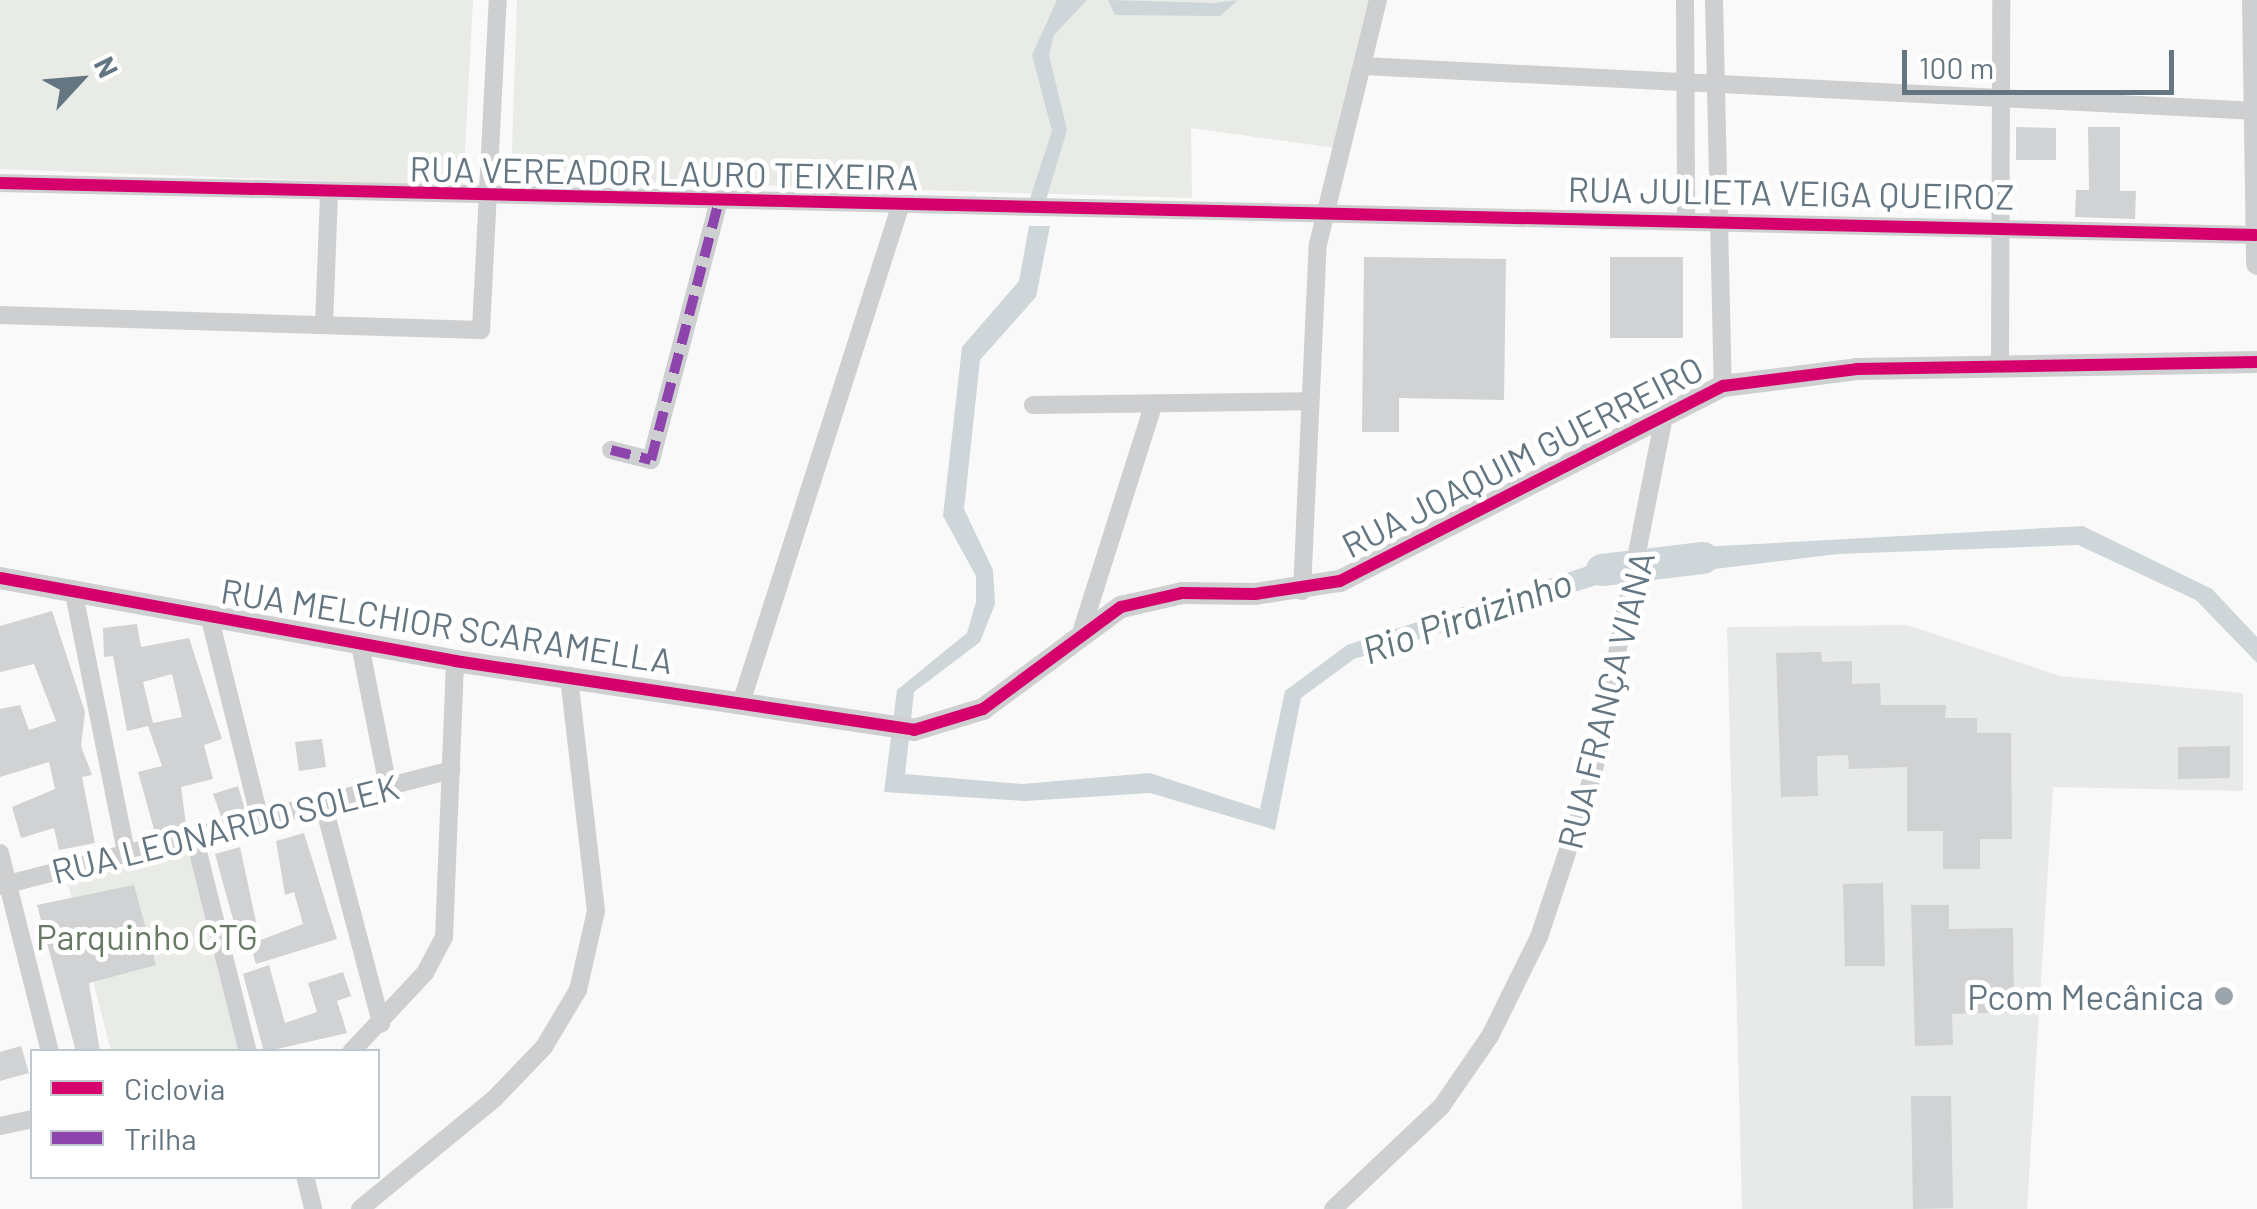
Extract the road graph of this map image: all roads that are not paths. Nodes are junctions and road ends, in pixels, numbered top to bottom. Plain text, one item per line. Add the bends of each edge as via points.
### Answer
1 (498, 0) edge
2 (1378, 0) edge
3 (1685, 0) edge
4 (1714, 0) edge
5 (2001, 0) edge
6 (2253, 0) edge
7 (1364, 66) junction
8 (1685, 80) junction
9 (1714, 83) junction
10 (1998, 99) junction
11 (2255, 111) edge
12 (0, 183) edge
13 (329, 196) junction
14 (486, 199) junction
15 (719, 202) junction
16 (900, 207) junction
17 (1326, 214) junction
18 (1686, 220) junction
19 (1715, 221) junction
20 (1996, 224) junction
21 (2255, 235) edge
22 (2257, 264) edge
23 (0, 315) edge
24 (324, 325) junction
25 (2257, 362) edge
26 (2000, 367) junction
27 (1723, 386) junction
28 (1309, 401) junction
29 (1154, 403) junction
30 (1032, 405) dead end
31 (1664, 414) junction
32 (611, 450) dead end
33 (0, 578) edge
34 (73, 589) junction
35 (1302, 590) junction
36 (210, 619) junction
37 (1080, 636) junction
38 (360, 645) junction
39 (455, 661) junction
40 (568, 676) junction
41 (742, 700) junction
42 (914, 730) joint
43 (451, 770) junction
44 (388, 786) junction
45 (323, 803) junction
46 (260, 819) junction
47 (194, 836) junction
48 (126, 852) junction
49 (0, 854) edge
50 (4, 885) edge
51 (381, 1023) junction
52 (49, 1049) edge
53 (247, 1049) edge
54 (354, 1049) edge
55 (30, 1119) edge
56 (0, 1126) edge
57 (306, 1179) edge
58 (313, 1209) edge
59 (360, 1209) edge
60 (1334, 1209) edge

1 - 14 street
2 - 7 street
3 - 8 street
4 - 9 street
5 - 10 street
6 - 11 street
7 - 8 street
7 - 17 street
8 - 9 street
8 - 18 street
9 - 10 street
9 - 19 street
10 - 11 street
10 - 20 street
11 - 21 street
12 - 13 street, RUA VEREADOR LAURO TEIXEIRA
13 - 14 street, RUA VEREADOR LAURO TEIXEIRA
13 - 24 street
14 - 15 street, RUA VEREADOR LAURO TEIXEIRA
14 - 24 street via 481,330
15 - 16 street, RUA VEREADOR LAURO TEIXEIRA
15 - 32 street via 651,460
16 - 17 street, RUA VEREADOR LAURO TEIXEIRA
16 - 41 street
17 - 18 street, RUA JULIETA VEIGA QUEIROZ
17 - 28 street
18 - 19 street, RUA JULIETA VEIGA QUEIROZ
19 - 20 street, RUA JULIETA VEIGA QUEIROZ
19 - 27 street
20 - 21 street, RUA JULIETA VEIGA QUEIROZ
20 - 26 street
21 - 22 street
23 - 24 street
25 - 26 street, RUA JOAQUIM GUERREIRO
26 - 27 street, RUA JOAQUIM GUERREIRO via 1857,370
27 - 31 street, RUA JOAQUIM GUERREIRO
28 - 29 street
28 - 35 street
29 - 30 street
29 - 37 street
31 - 35 street, RUA JOAQUIM GUERREIRO via 1375,566
31 - 60 street, RUA FRANÇA VIANA via 1645,546 1593,775 1514,986 1441,1107
33 - 34 street, RUA MELCHIOR SCARAMELLA
34 - 36 street, RUA MELCHIOR SCARAMELLA
34 - 48 street
35 - 37 street, RUA JOAQUIM GUERREIRO via 1146,598
36 - 38 street, RUA MELCHIOR SCARAMELLA
36 - 46 street
37 - 42 street, RUA JOAQUIM GUERREIRO via 983,709
38 - 39 street, RUA MELCHIOR SCARAMELLA
38 - 44 street
39 - 40 street, RUA MELCHIOR SCARAMELLA
39 - 43 street
40 - 41 street, RUA MELCHIOR SCARAMELLA
40 - 59 street via 596,911 578,990 544,1047 496,1098
41 - 42 street, RUA MELCHIOR SCARAMELLA
43 - 44 street, RUA LEONARDO SOLEK
43 - 51 street via 444,937
44 - 45 street, RUA LEONARDO SOLEK
45 - 46 street, RUA LEONARDO SOLEK
45 - 51 street
46 - 47 street, RUA LEONARDO SOLEK
47 - 48 street, RUA LEONARDO SOLEK
47 - 53 street
48 - 50 street, RUA LEONARDO SOLEK
49 - 50 street
50 - 52 street
51 - 54 street
55 - 56 street
57 - 58 street

